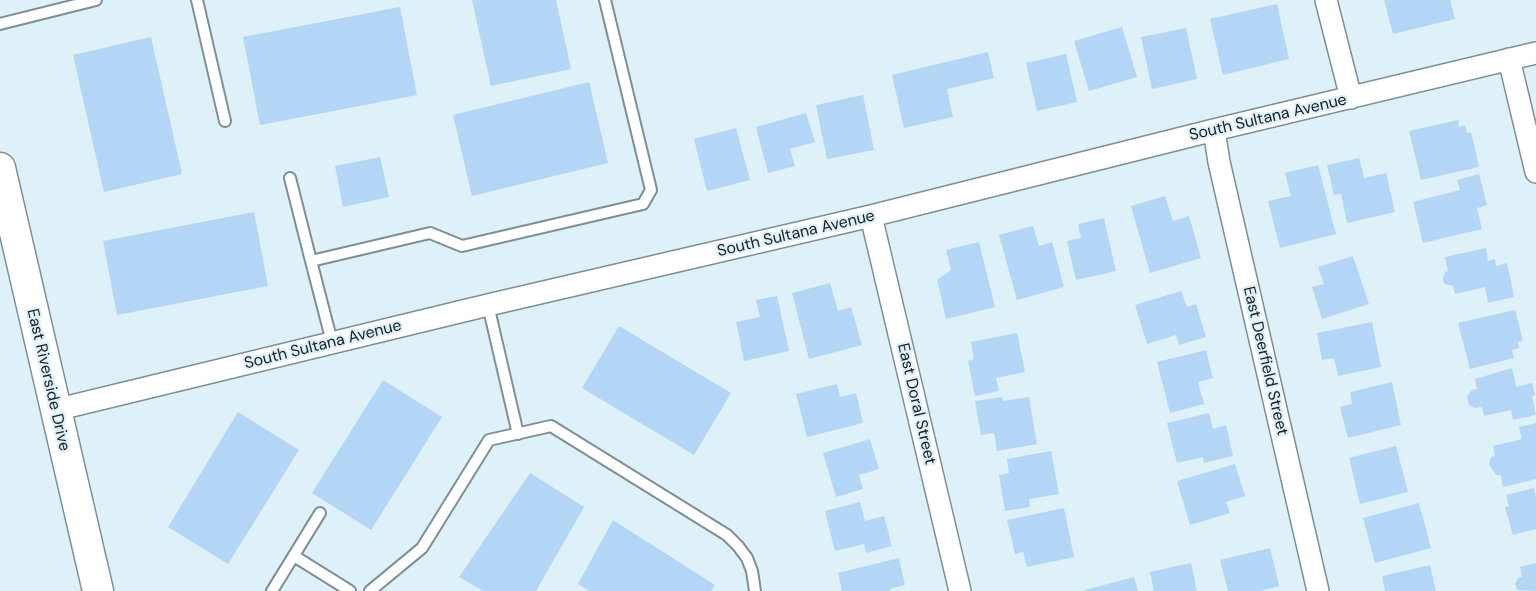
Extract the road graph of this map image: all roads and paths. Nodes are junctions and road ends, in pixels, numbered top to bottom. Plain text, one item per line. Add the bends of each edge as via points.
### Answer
1 (96, 0) edge
2 (197, 0) edge
3 (605, 0) edge
4 (1326, 0) edge
5 (0, 24) edge
6 (1536, 53) edge
7 (1509, 60) junction
8 (1350, 98) junction
9 (225, 121) dead end
10 (1214, 129) junction
11 (1536, 172) edge
12 (290, 178) dead end
13 (2, 187) edge
14 (871, 216) junction
15 (311, 261) junction
16 (488, 305) junction
17 (332, 342) junction
18 (55, 410) junction
19 (518, 434) junction
20 (320, 513) dead end
21 (294, 556) junction
22 (98, 591) edge
23 (272, 591) edge
24 (350, 591) edge
25 (370, 591) edge
26 (755, 591) edge
27 (960, 591) edge
28 (1318, 591) edge

1 - 5 lane
2 - 9 lane
3 - 15 lane via 651,190 643,204 462,246 430,233
4 - 8 street
6 - 7 street, South Sultana Avenue
7 - 8 street, South Sultana Avenue
7 - 11 street
8 - 10 street, South Sultana Avenue
10 - 14 street, South Sultana Avenue
10 - 28 street, East Deerfield Street
12 - 15 lane
13 - 18 main road, East Riverside Drive
14 - 16 street, South Sultana Avenue
14 - 27 street, East Doral Street
15 - 17 lane
16 - 17 street, South Sultana Avenue
16 - 19 lane
17 - 18 street, South Sultana Avenue
18 - 22 main road, East Riverside Drive
19 - 25 lane via 489,440 422,548
19 - 26 lane via 551,426 719,529 743,552 752,571
20 - 21 lane
21 - 23 lane
21 - 24 lane

